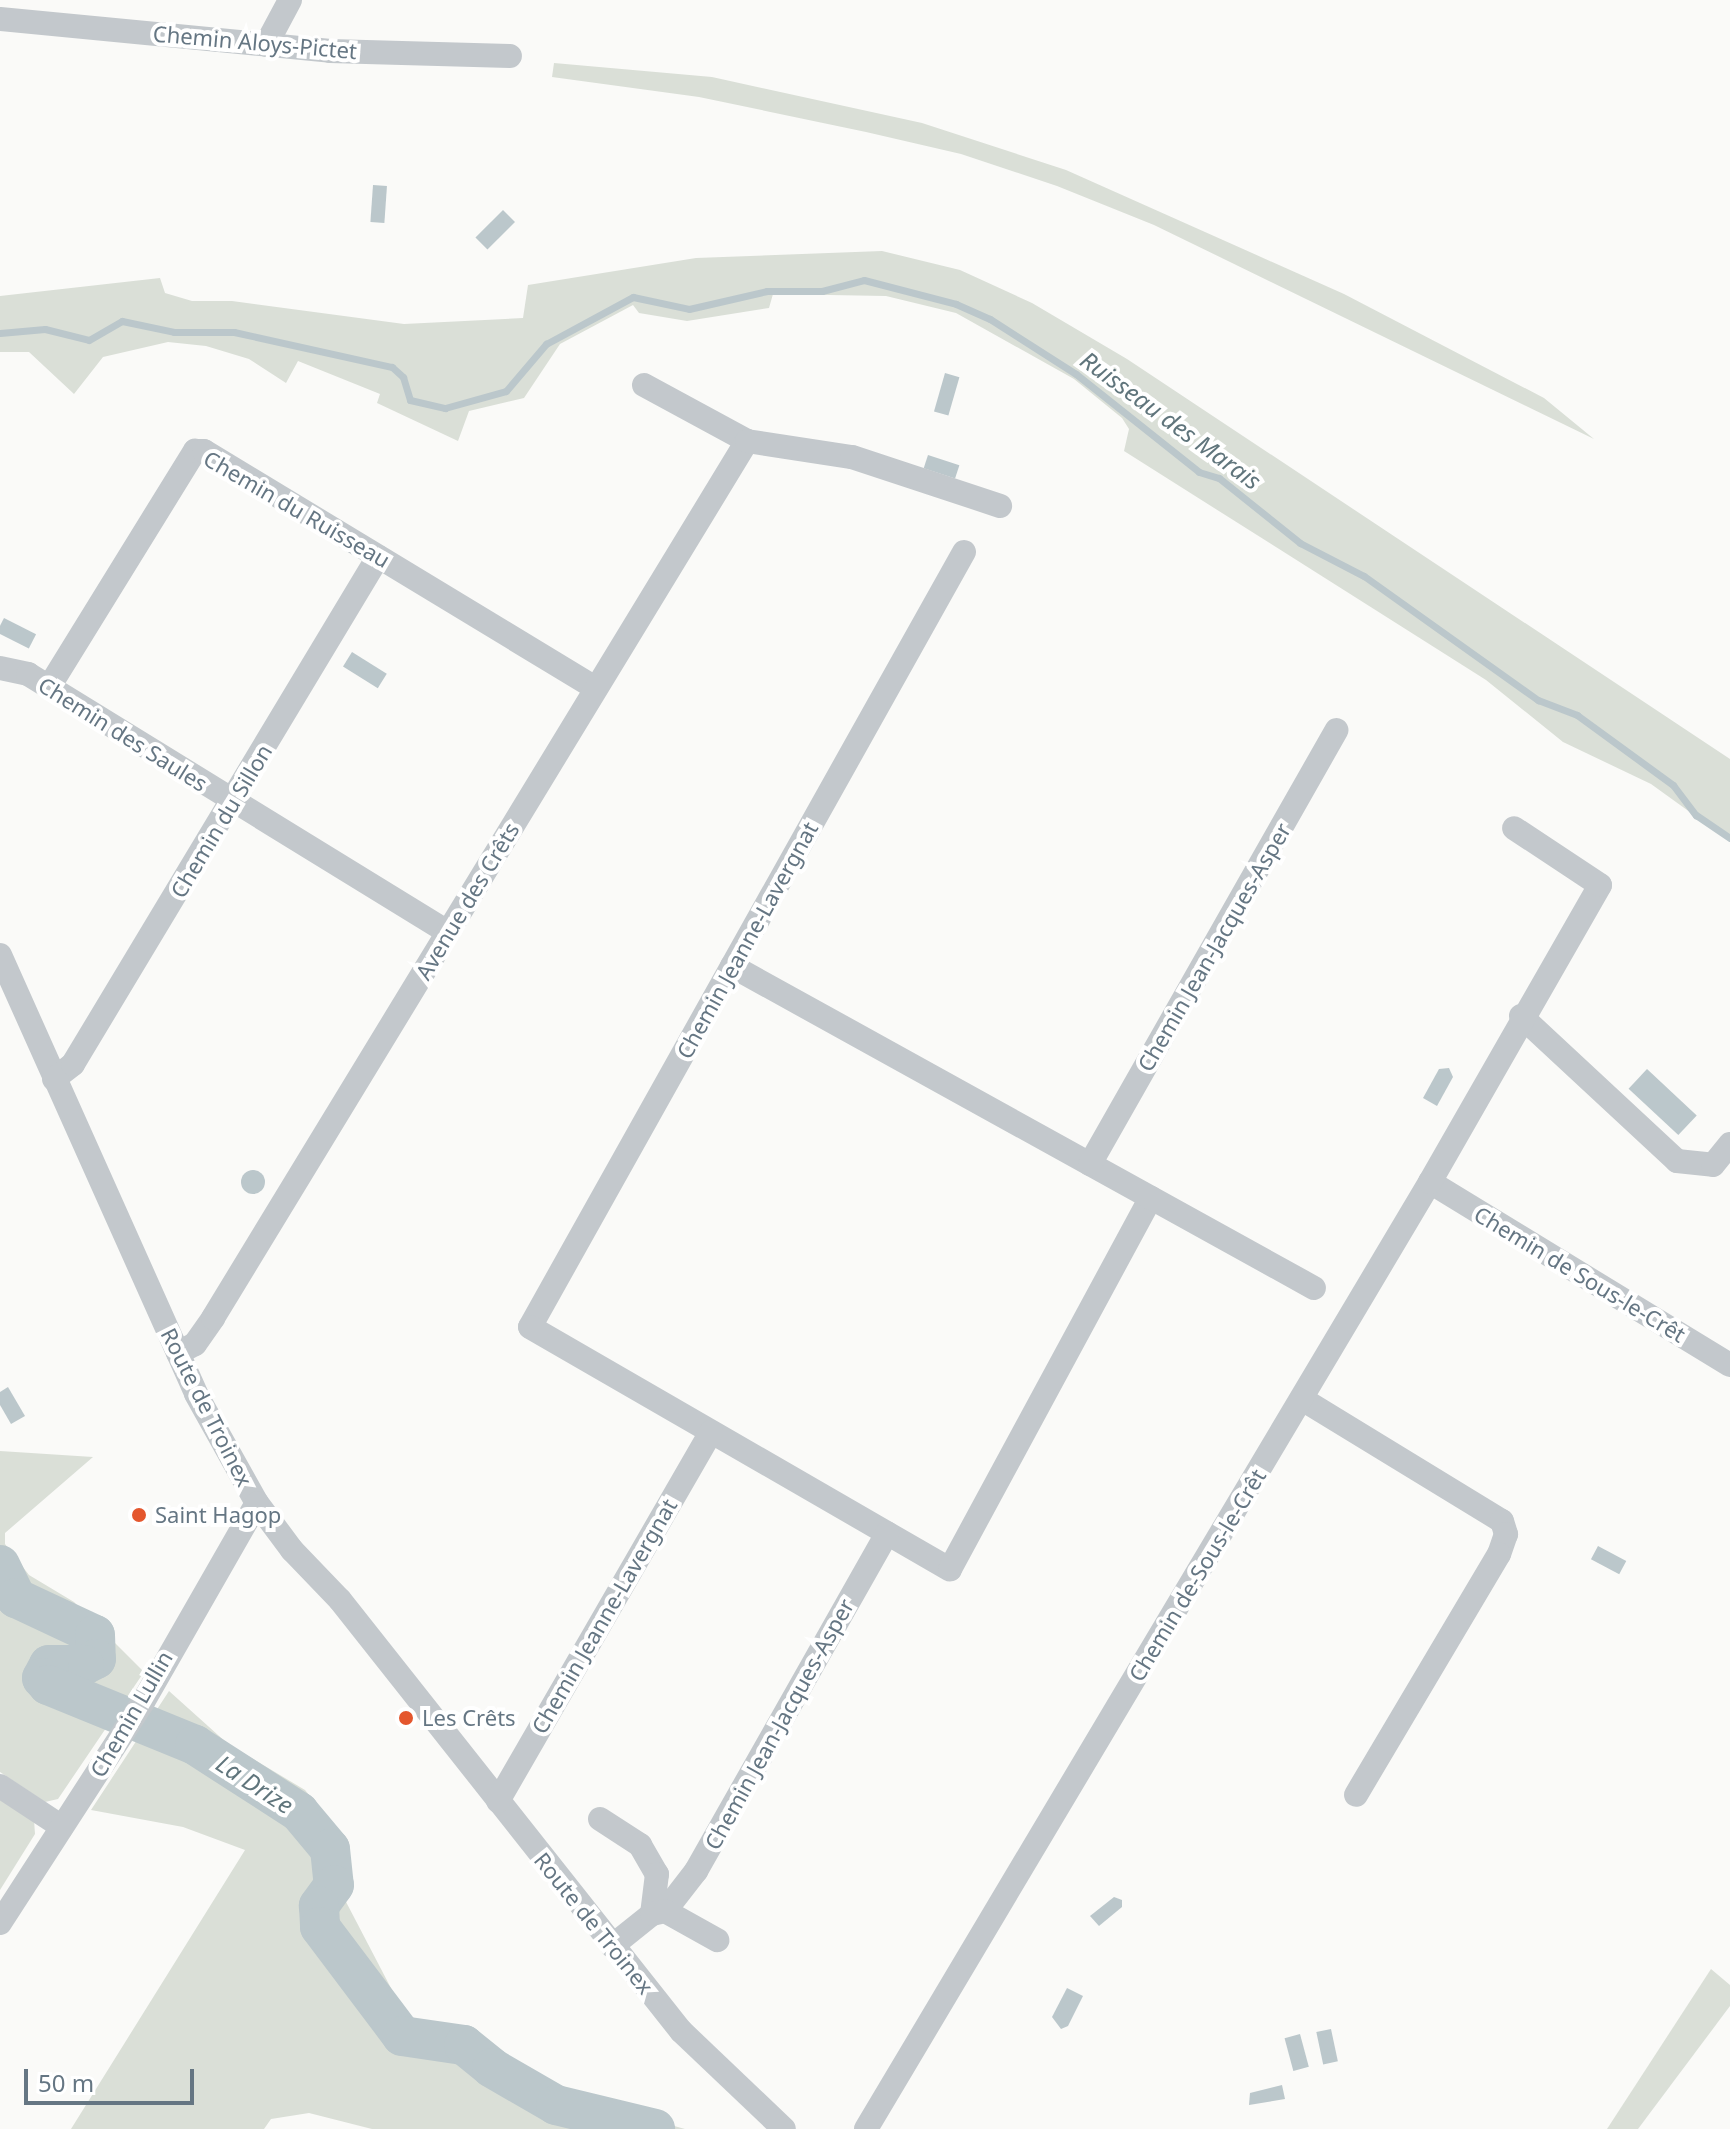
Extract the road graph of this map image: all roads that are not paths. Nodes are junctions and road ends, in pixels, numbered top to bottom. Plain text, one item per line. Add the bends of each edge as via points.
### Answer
1 (290, 0) edge
2 (0, 19) edge
3 (266, 45) junction
4 (510, 56) dead end
5 (644, 385) dead end
6 (747, 441) junction
7 (1000, 506) dead end
8 (964, 552) dead end
9 (378, 557) junction
10 (0, 668) edge
11 (49, 687) junction
12 (596, 688) junction
13 (1337, 730) dead end
14 (233, 802) junction
15 (1514, 828) dead end
16 (448, 932) junction
17 (0, 955) edge
18 (732, 966) junction
19 (1521, 1016) junction
20 (54, 1079) junction
21 (1730, 1144) edge
22 (1090, 1164) junction
23 (1430, 1182) junction
24 (1151, 1198) junction
25 (1314, 1288) dead end
26 (178, 1353) junction
27 (1730, 1365) edge
28 (1302, 1399) junction
29 (711, 1432) junction
30 (257, 1503) junction
31 (887, 1533) junction
32 (0, 1786) edge
33 (1356, 1795) dead end
34 (498, 1801) junction
35 (600, 1819) dead end
36 (62, 1827) junction
37 (658, 1912) junction
38 (0, 1923) edge
39 (717, 1940) dead end
40 (612, 1946) junction
41 (784, 2129) edge
42 (866, 2129) edge

1 - 3 street
2 - 3 street, Chemin Aloys-Pictet
3 - 4 street, Chemin Aloys-Pictet
5 - 6 street
6 - 7 street via 852,457
6 - 12 street, Avenue des Crêts
8 - 18 street, Chemin Jeanne-Lavergnat
9 - 11 street, Chemin du Ruisseau via 204,451 195,451
9 - 12 street, Chemin du Ruisseau
9 - 14 street, Chemin du Sillon
10 - 11 street, Chemin des Saules via 28,674
11 - 14 street, Chemin des Saules
12 - 16 street, Avenue des Crêts
13 - 22 street, Chemin Jean-Jacques-Asper
14 - 16 street, Chemin des Saules
14 - 20 street, Chemin du Sillon via 73,1064
15 - 19 street, Chemin de-Sous-le-Crêt via 1600,885
16 - 26 street, Avenue des Crêts via 201,1337
17 - 20 street, Route de Troinex
18 - 22 street
18 - 29 street, Chemin Jeanne-Lavergnat via 530,1327
19 - 21 street via 1677,1161 1713,1165
19 - 23 street, Chemin de-Sous-le-Crêt
20 - 26 street, Route de Troinex
22 - 24 street
23 - 27 street, Chemin de Sous-le-Crêt
23 - 28 street, Chemin de-Sous-le-Crêt
24 - 25 street
24 - 31 street via 950,1569
26 - 30 street, Route de Troinex via 218,1439
28 - 33 street via 1502,1521 1506,1534
28 - 42 street, Chemin de-Sous-le-Crêt
29 - 31 street
29 - 34 street, Chemin Jeanne-Lavergnat
30 - 34 street, Route de Troinex
30 - 36 street, Chemin Lullin via 143,1702
31 - 37 street, Chemin Jean-Jacques-Asper via 696,1871
32 - 36 street
34 - 40 street, Route de Troinex
35 - 37 street via 651,1859
36 - 38 street, Chemin Lullin
37 - 39 street
37 - 40 street, Chemin Jean-Jacques-Asper
40 - 41 street, Route de Troinex via 707,2060

